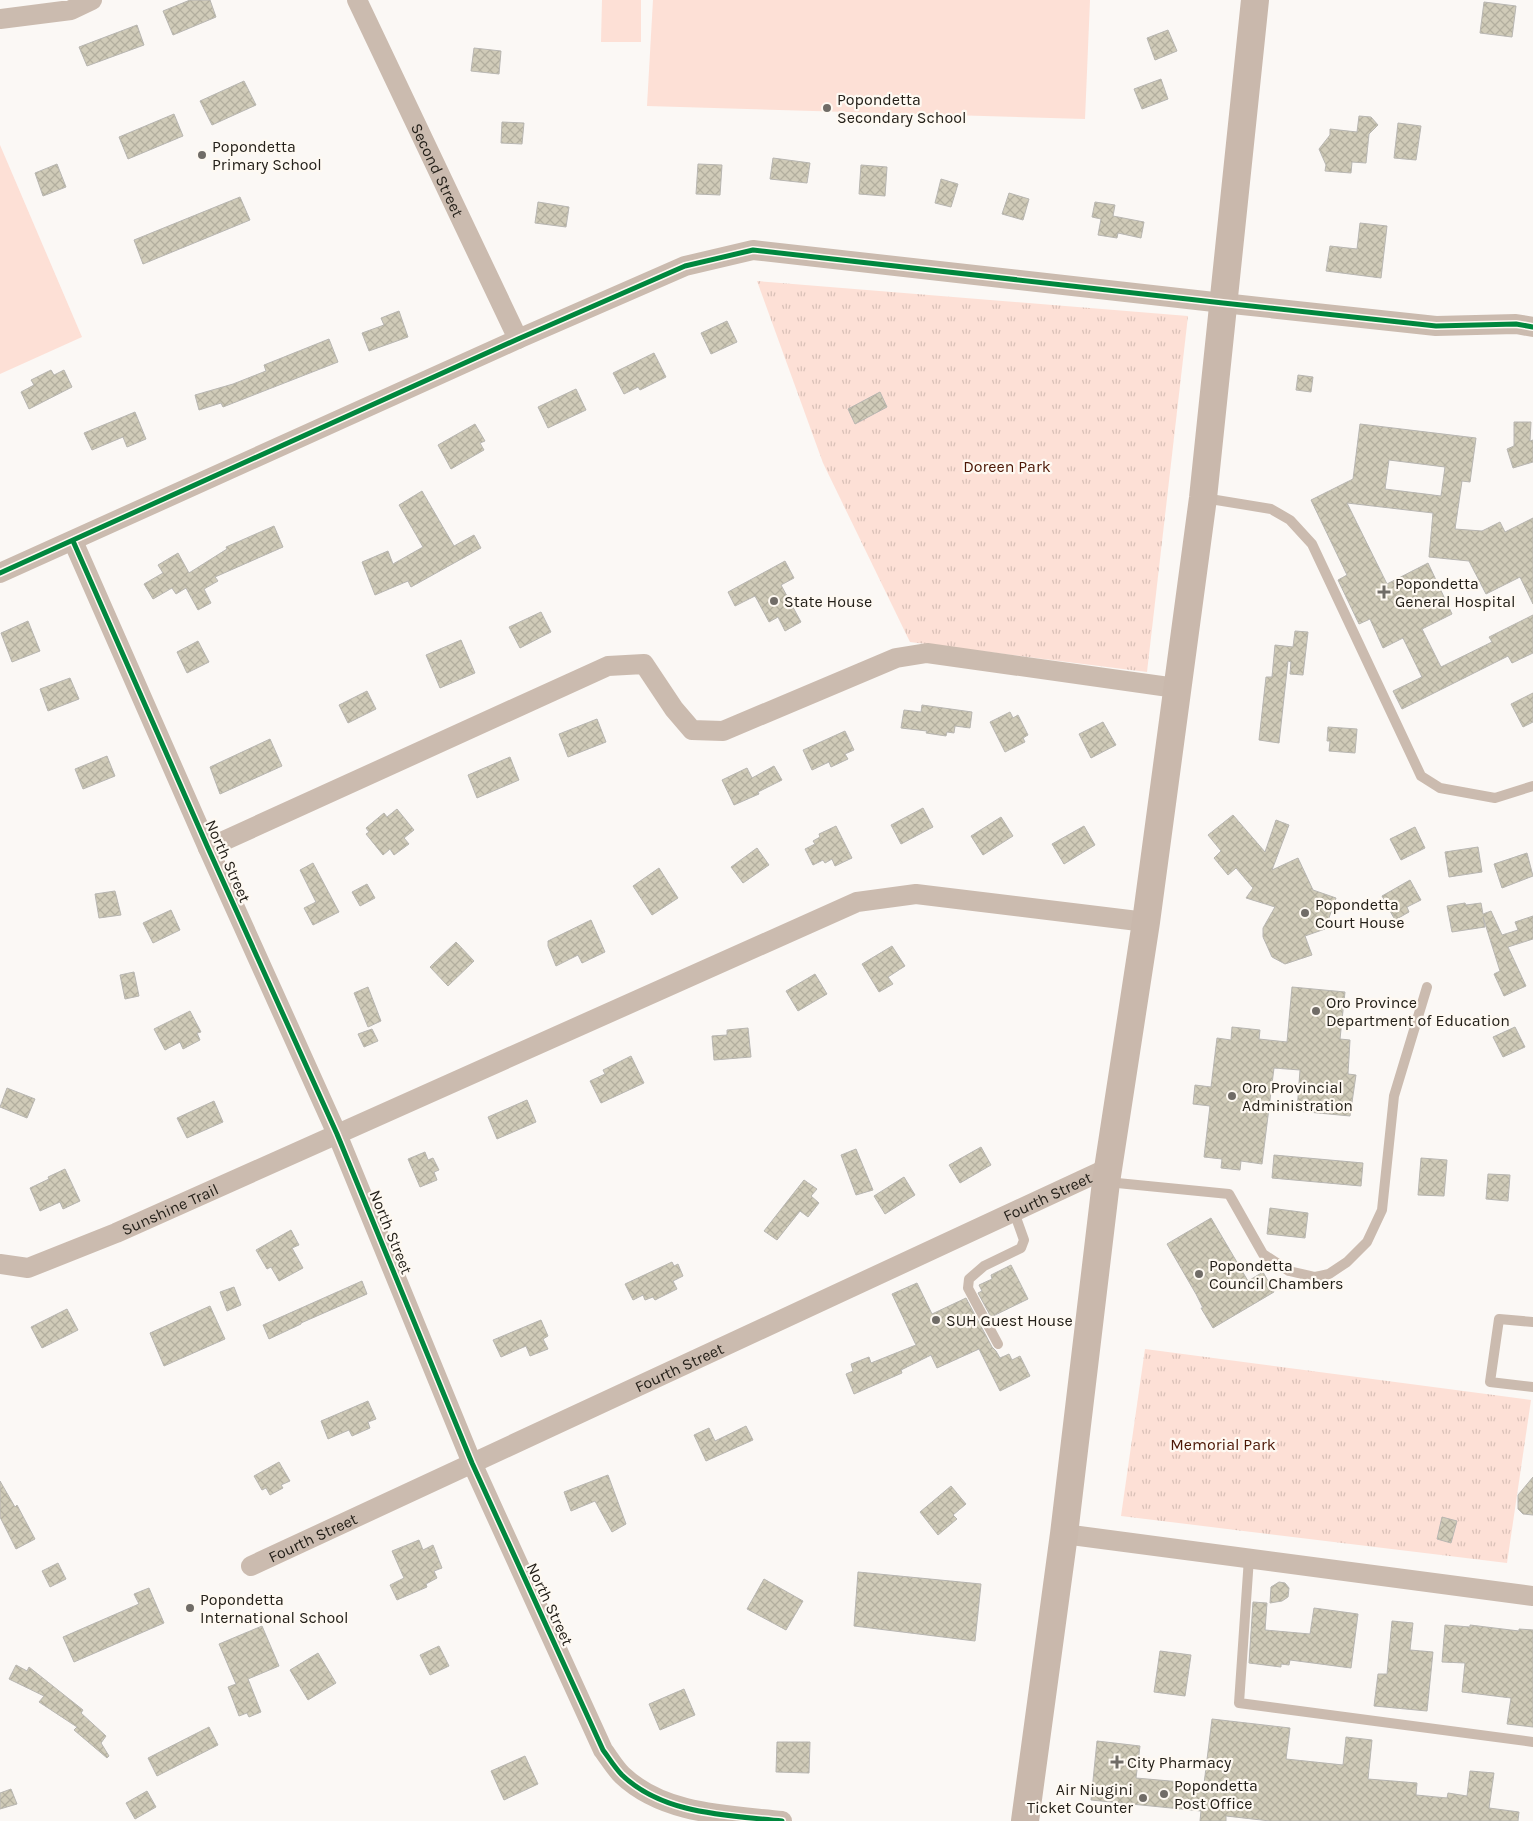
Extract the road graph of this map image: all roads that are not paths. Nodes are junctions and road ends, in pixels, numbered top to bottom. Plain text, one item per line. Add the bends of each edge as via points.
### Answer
1 (92, 0) edge
2 (357, 0) edge
3 (1255, 0) edge
4 (0, 19) edge
5 (1223, 303) junction
6 (1533, 327) edge
7 (518, 339) junction
8 (1203, 498) junction
9 (73, 541) junction
10 (0, 573) edge
11 (1176, 688) junction
12 (1533, 786) edge
13 (208, 848) junction
14 (1146, 922) junction
15 (1427, 987) dead end
16 (337, 1134) junction
17 (1107, 1175) junction
18 (1014, 1212) junction
19 (0, 1264) edge
20 (1533, 1322) edge
21 (998, 1344) dead end
22 (1533, 1387) edge
23 (472, 1463) junction
24 (1064, 1534) junction
25 (1249, 1558) junction
26 (251, 1566) dead end
27 (1533, 1596) edge
28 (1533, 1742) edge
29 (782, 1821) edge
30 (1025, 1821) edge

1 - 4 street via 71,10
2 - 7 street, Second Street
3 - 5 main road
5 - 6 street via 1436,326 1516,324
5 - 7 street via 753,250 685,266
5 - 8 main road
7 - 9 street
8 - 11 main road
8 - 12 lane via 1271,510 1290,520 1312,544 1421,776 1440,788 1495,798
9 - 10 street
9 - 13 street, North Street
11 - 13 street via 927,653 896,658 723,731 692,730 644,664 608,666
11 - 14 main road
13 - 16 street, North Street
14 - 16 street, Sunshine Trail via 916,894 857,902
14 - 17 main road
15 - 17 lane via 1394,1096 1382,1210 1366,1242 1347,1262 1329,1274 1315,1277 1289,1271 1263,1254 1229,1194
16 - 19 street, Sunshine Trail via 116,1233 28,1268
16 - 23 street, North Street
17 - 18 street, Fourth Street
17 - 24 main road
18 - 21 lane via 1024,1240 1021,1248 984,1266 968,1279 968,1288
18 - 23 street, Fourth Street
20 - 22 lane via 1499,1319 1490,1382
23 - 26 street, Fourth Street
23 - 29 street, North Street via 603,1750 622,1774 650,1795 688,1810
24 - 25 street
24 - 30 main road
25 - 27 street
25 - 28 lane via 1239,1702

